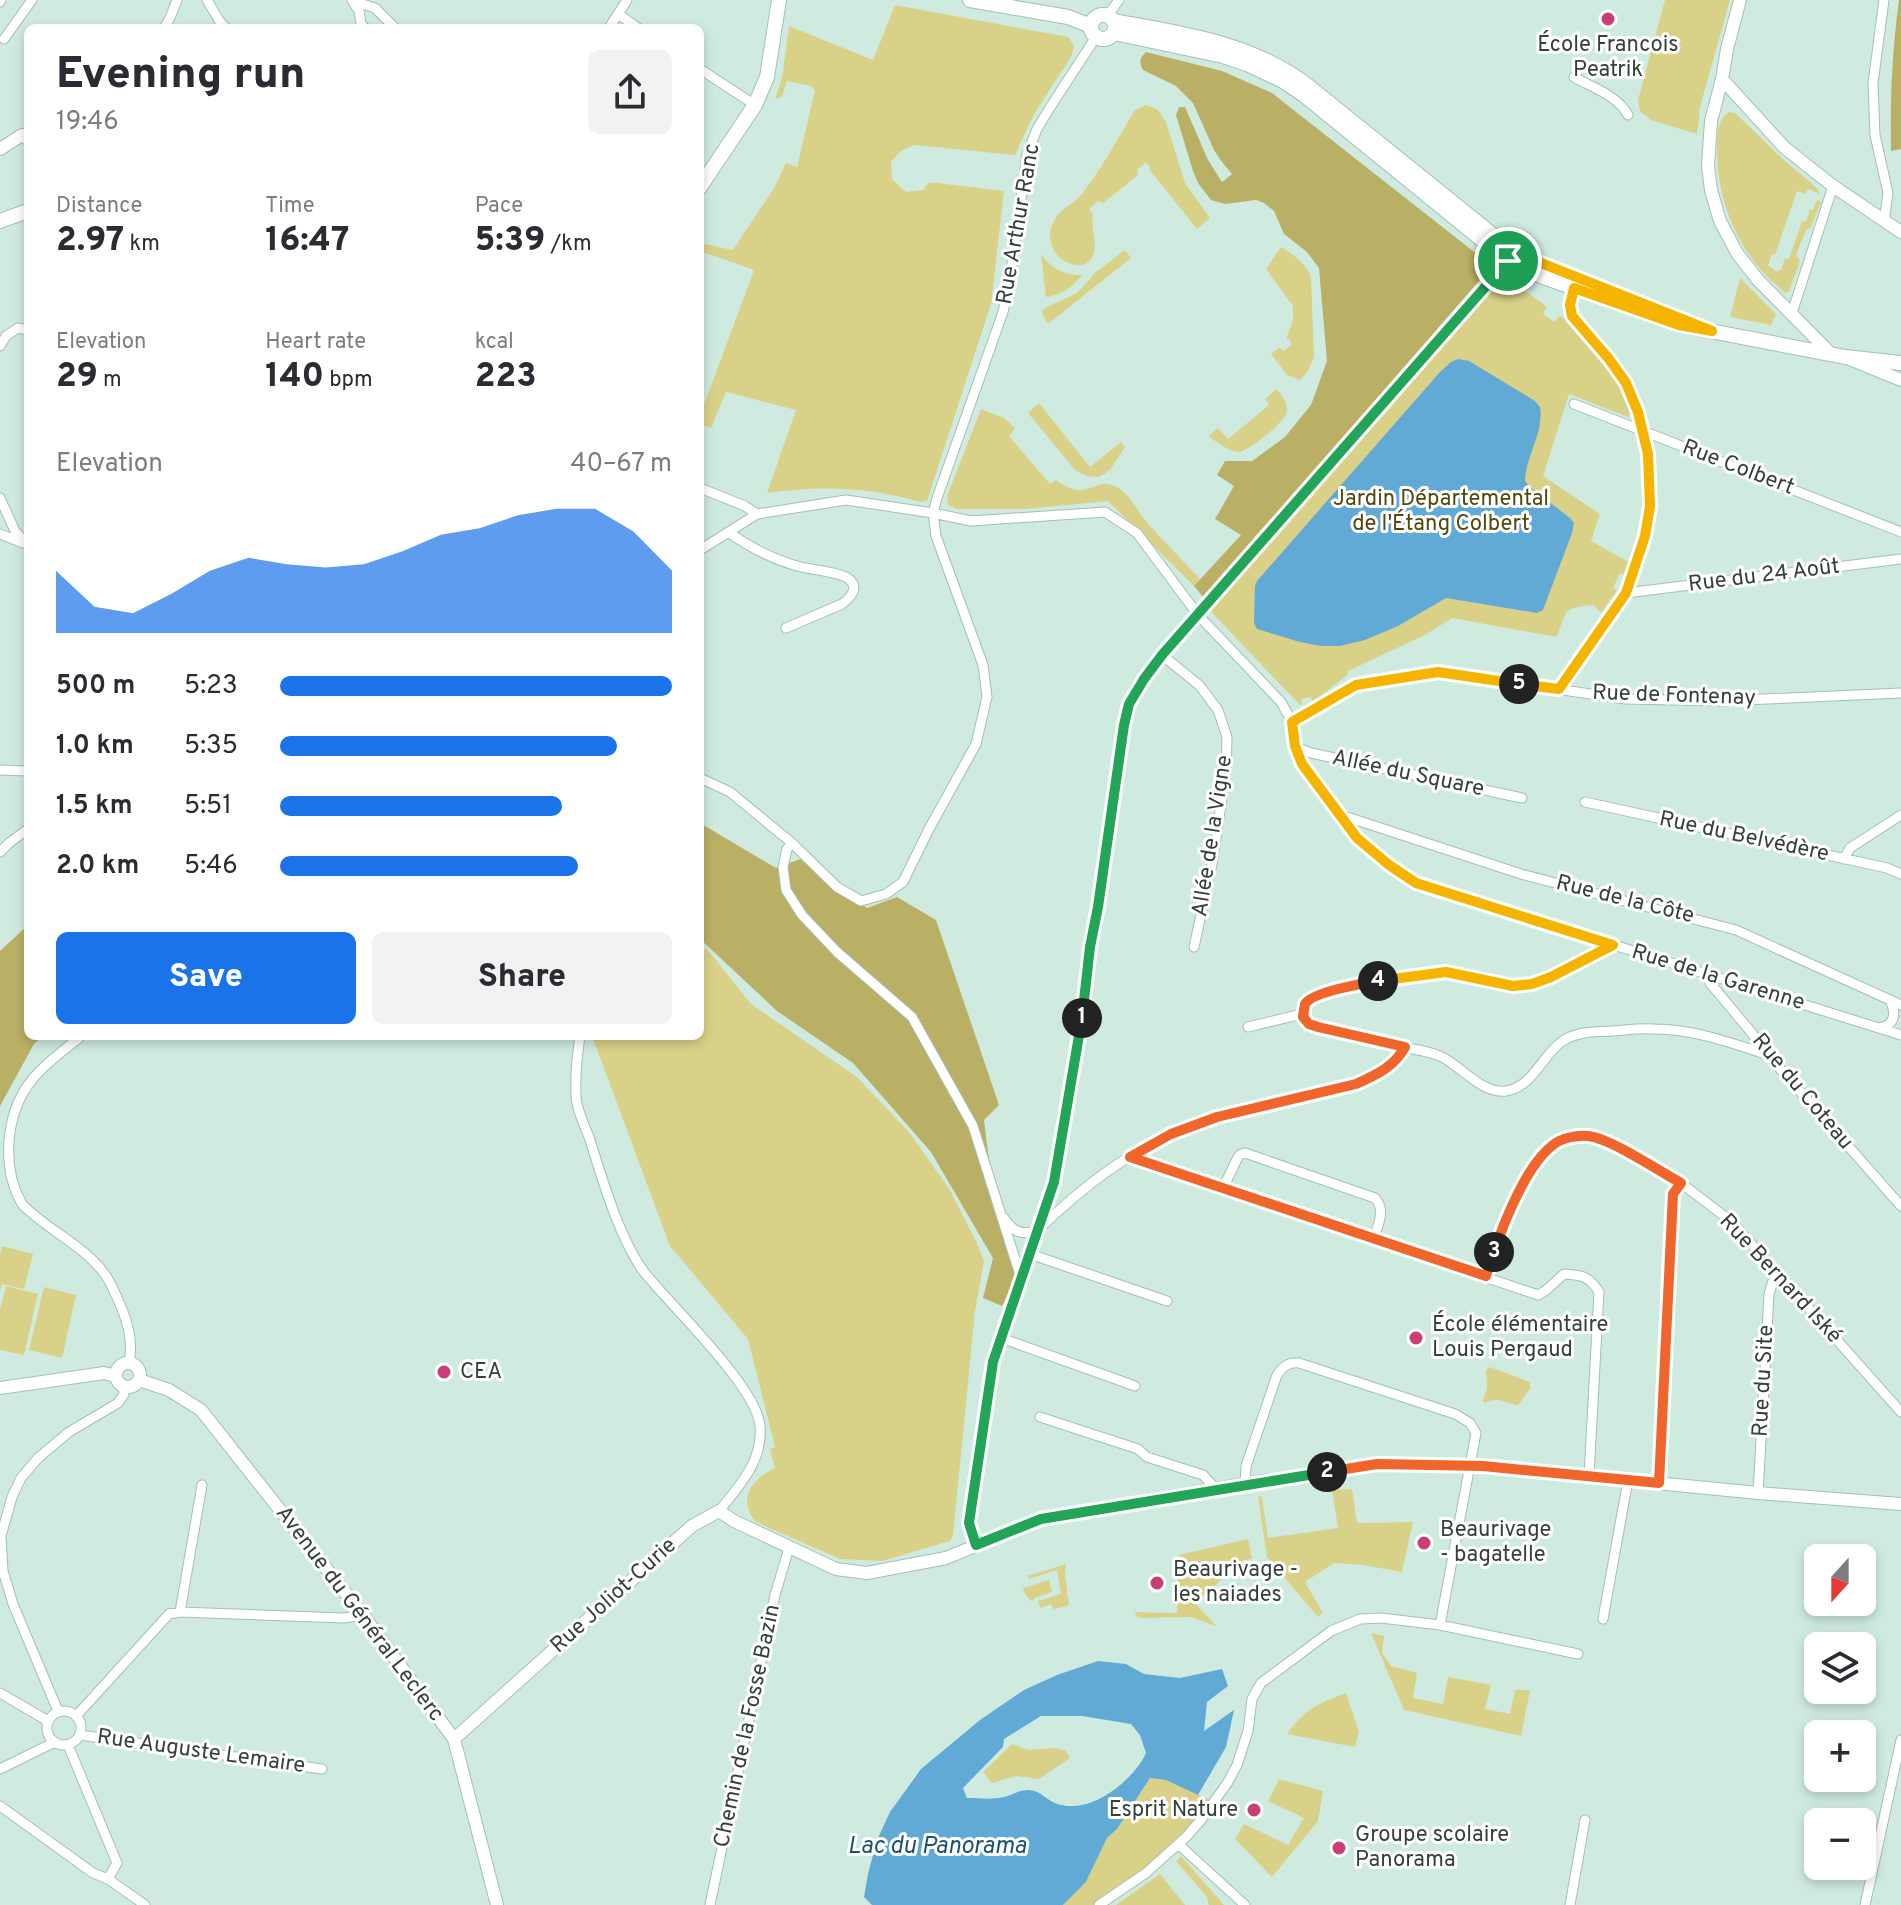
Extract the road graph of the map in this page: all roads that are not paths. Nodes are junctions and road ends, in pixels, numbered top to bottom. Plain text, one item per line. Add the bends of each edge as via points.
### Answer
1 (32, 0) edge
2 (177, 0) edge
3 (207, 0) edge
4 (627, 0) edge
5 (779, 0) edge
6 (970, 0) edge
7 (1119, 0) edge
8 (1740, 0) edge
9 (1884, 0) edge
10 (352, 1) edge
11 (618, 14) junction
12 (1111, 23) junction
13 (166, 24) edge
14 (221, 24) edge
15 (361, 24) edge
16 (391, 24) edge
17 (612, 24) edge
18 (632, 24) edge
19 (1094, 31) junction
20 (4, 39) dead end
21 (704, 72) edge
22 (1574, 77) dead end
23 (1722, 79) junction
24 (755, 105) junction
25 (1628, 115) dead end
26 (24, 136) edge
27 (0, 149) edge
28 (704, 181) edge
29 (1833, 186) junction
30 (24, 212) edge
31 (0, 221) edge
32 (1884, 222) junction
33 (1901, 232) edge
34 (1526, 257) junction
35 (1508, 261) junction
36 (1567, 274) junction
37 (1574, 288) junction
38 (1792, 313) junction
39 (24, 329) edge
40 (1712, 331) junction
41 (0, 346) edge
42 (1838, 356) junction
43 (1901, 363) edge
44 (1901, 380) edge
45 (1574, 404) dead end
46 (1643, 430) junction
47 (704, 490) edge
48 (0, 498) edge
49 (933, 513) junction
50 (757, 514) junction
51 (728, 532) junction
52 (1901, 532) edge
53 (0, 534) edge
54 (24, 541) edge
55 (24, 543) edge
56 (704, 547) edge
57 (1901, 559) edge
58 (1626, 593) junction
59 (1198, 615) junction
60 (786, 628) dead end
61 (1162, 655) junction
62 (1559, 689) junction
63 (1901, 693) edge
64 (1292, 722) junction
65 (1295, 746) junction
66 (0, 770) edge
67 (24, 771) edge
68 (704, 780) edge
69 (1522, 798) dead end
70 (1585, 802) dead end
71 (1341, 815) junction
72 (1901, 815) edge
73 (24, 832) edge
74 (792, 843) junction
75 (0, 852) edge
76 (1844, 859) junction
77 (1901, 874) edge
78 (1613, 945) junction
79 (1194, 947) dead end
80 (1707, 974) junction
81 (1890, 1000) junction
82 (1901, 1005) edge
83 (1303, 1017) junction
84 (1248, 1027) dead end
85 (1879, 1028) junction
86 (1901, 1035) edge
87 (76, 1040) edge
88 (579, 1040) edge
89 (1405, 1047) junction
90 (1768, 1055) junction
91 (1130, 1157) junction
92 (1681, 1183) junction
93 (1223, 1188) junction
94 (1079, 1192) junction
95 (1049, 1197) junction
96 (1063, 1205) junction
97 (1901, 1206) edge
98 (999, 1211) junction
99 (1038, 1230) junction
100 (1007, 1234) junction
101 (1374, 1238) junction
102 (1031, 1249) junction
103 (1776, 1271) junction
104 (1486, 1276) junction
105 (1021, 1278) junction
106 (1167, 1301) dead end
107 (1001, 1338) junction
108 (129, 1363) junction
109 (139, 1380) junction
110 (119, 1381) junction
111 (1135, 1386) dead end
112 (0, 1388) edge
113 (1901, 1412) edge
114 (1040, 1417) dead end
115 (1469, 1466) junction
116 (1589, 1476) junction
117 (1628, 1480) junction
118 (1659, 1483) junction
119 (1245, 1484) junction
120 (202, 1485) dead end
121 (1216, 1489) junction
122 (1758, 1493) junction
123 (1901, 1504) edge
124 (719, 1511) junction
125 (976, 1545) junction
126 (789, 1548) junction
127 (180, 1612) junction
128 (363, 1615) junction
129 (1603, 1619) dead end
130 (1440, 1625) junction
131 (1578, 1654) dead end
132 (0, 1693) edge
133 (58, 1711) junction
134 (77, 1715) junction
135 (48, 1721) junction
136 (80, 1735) junction
137 (454, 1739) junction
138 (1901, 1740) edge
139 (55, 1742) junction
140 (68, 1745) junction
141 (0, 1769) edge
142 (322, 1769) dead end
143 (0, 1806) edge
144 (1585, 1820) dead end
145 (1178, 1844) junction
146 (108, 1879) junction
147 (145, 1905) edge
148 (497, 1905) edge
149 (710, 1905) edge
150 (1099, 1905) edge
151 (1245, 1905) edge
152 (1570, 1905) edge
153 (1865, 1905) edge

1 - 20 street
2 - 13 street
3 - 14 street
4 - 11 street
5 - 24 main road via 767,77
6 - 19 main road via 1068,17
7 - 12 street
8 - 23 street
9 - 32 street via 1873,83 1875,135 1888,193
10 - 15 street
10 - 16 street via 375,8
11 - 17 street
11 - 18 street
12 - 19 main road via 1104,39
12 - 34 main road via 1221,43 1273,62
12 - 35 main road via 1247,64 1283,81
19 - 49 street, Rue Arthur Ranc via 1027,154 1007,298
21 - 24 street
22 - 25 street via 1612,97
23 - 29 street via 1785,148
23 - 38 street via 1708,144 1711,190 1720,221 1758,280
24 - 28 main road
26 - 27 street
29 - 32 street
29 - 38 street
30 - 31 main road
32 - 33 street
34 - 35 street
34 - 36 main road
35 - 37 main road
35 - 59 street
36 - 37 street
36 - 40 main road
37 - 40 main road via 1679,325
37 - 46 street via 1572,316 1626,383
38 - 42 street
39 - 41 street via 6,336
40 - 42 main road
42 - 43 main road
42 - 44 street
45 - 46 street, Rue Colbert
46 - 52 street, Rue Colbert
46 - 58 street via 1650,506
47 - 50 street
48 - 54 street
49 - 50 street via 846,500
49 - 59 street via 971,521 1105,512 1137,533
49 - 74 street via 936,536 983,665 987,697 976,744 903,882 886,894 861,901 837,887
50 - 51 street
51 - 56 street
51 - 60 street via 767,557 847,577 853,583 854,591 842,604
53 - 55 street
57 - 58 street, Rue du 24 Août
58 - 62 street
59 - 61 street
59 - 64 street via 1281,702
61 - 79 street, Allée de la Vigne via 1199,685 1218,710 1227,737 1212,864
61 - 95 street via 1129,704 1124,725 1080,1037
62 - 63 street, Rue de Fontenay via 1625,699 1721,701
62 - 64 street, Rue de Fontenay via 1438,672 1356,685
64 - 65 street, Rue de la Garenne
65 - 69 street, Allée du Square
65 - 71 street, Rue de la Garenne via 1302,764
66 - 67 street
68 - 74 street via 730,792
70 - 76 street, Rue du Belvédère
71 - 78 street, Rue de la Garenne via 1365,847 1416,883
71 - 81 street, Rue de la Côte via 1521,874 1728,927
72 - 76 street via 1850,848
73 - 75 street
74 - 98 street via 783,867 786,890 837,952 912,1017 973,1126
76 - 77 street, Rue du Belvédère
78 - 80 street, Rue de la Garenne
78 - 83 street via 1532,984 1513,986 1446,972 1355,984 1311,998
80 - 85 street, Rue de la Garenne
80 - 90 street, Rue du Coteau
81 - 82 street, Rue de la Côte
81 - 85 street via 1893,1020
83 - 84 street
83 - 89 street via 1318,1027
85 - 86 street, Rue de la Garenne
87 - 108 street via 36,1074 18,1100 4,1129 2,1162 7,1186 22,1205 105,1274 128,1325
88 - 124 street via 576,1099 629,1248 743,1388 760,1424 754,1465
89 - 90 street via 1439,1056 1481,1084 1505,1091 1531,1077 1558,1044 1579,1033 1685,1032
89 - 91 street via 1399,1059 1356,1084 1217,1117
90 - 97 street, Rue du Coteau
91 - 93 street
91 - 94 street
92 - 103 street, Rue Bernard Iské via 1732,1222
92 - 104 street, Rue Bernard Iské via 1605,1140 1587,1136 1553,1144 1516,1197
92 - 118 street via 1673,1194
93 - 101 street
93 - 101 street via 1245,1153 1375,1198 1381,1215
94 - 95 street
94 - 96 street
95 - 96 street
95 - 99 street
96 - 99 street
98 - 99 street via 1019,1233
98 - 100 street
99 - 102 street
100 - 102 street
100 - 105 street
101 - 104 street
102 - 105 street
102 - 106 street
103 - 113 street, Rue Bernard Iské
103 - 122 street, Rue du Site via 1769,1294
104 - 116 street via 1538,1295 1564,1274 1579,1275 1599,1292
105 - 107 street
107 - 111 street
107 - 125 street via 969,1523
108 - 109 street via 138,1369
108 - 110 street via 119,1366
109 - 110 street via 130,1387
109 - 128 street, Avenue du Général Leclerc via 169,1390 201,1410
110 - 112 street via 104,1373
110 - 133 street via 124,1394 118,1403 69,1432 21,1478 1,1536 3,1571 13,1604
114 - 121 street via 1203,1475
115 - 116 street
115 - 119 street via 1377,1464
115 - 119 street via 1476,1433 1455,1414 1294,1363 1277,1375 1246,1466
115 - 130 street
116 - 117 street
117 - 118 street
117 - 129 street
118 - 122 street
119 - 121 street
120 - 127 street
121 - 125 street via 1041,1519
122 - 123 street
124 - 126 street
124 - 137 street, Rue Joliot-Curie via 692,1526
125 - 126 street via 946,1558 867,1573 836,1569
126 - 149 street, Chemin de la Fosse Bazin
127 - 128 street
127 - 134 street via 169,1614
128 - 137 street, Avenue du Général Leclerc
130 - 131 street
130 - 145 street via 1360,1619 1331,1631 1261,1683 1228,1782
132 - 135 street
133 - 134 street
133 - 135 street
134 - 136 street
135 - 139 street
136 - 140 street
136 - 142 street, Rue Auguste Lemaire
137 - 148 street, Avenue du Général Leclerc
138 - 153 street
139 - 140 street
139 - 141 street
140 - 146 street via 117,1863
143 - 146 street
144 - 152 street
145 - 150 street
145 - 151 street
146 - 147 street

